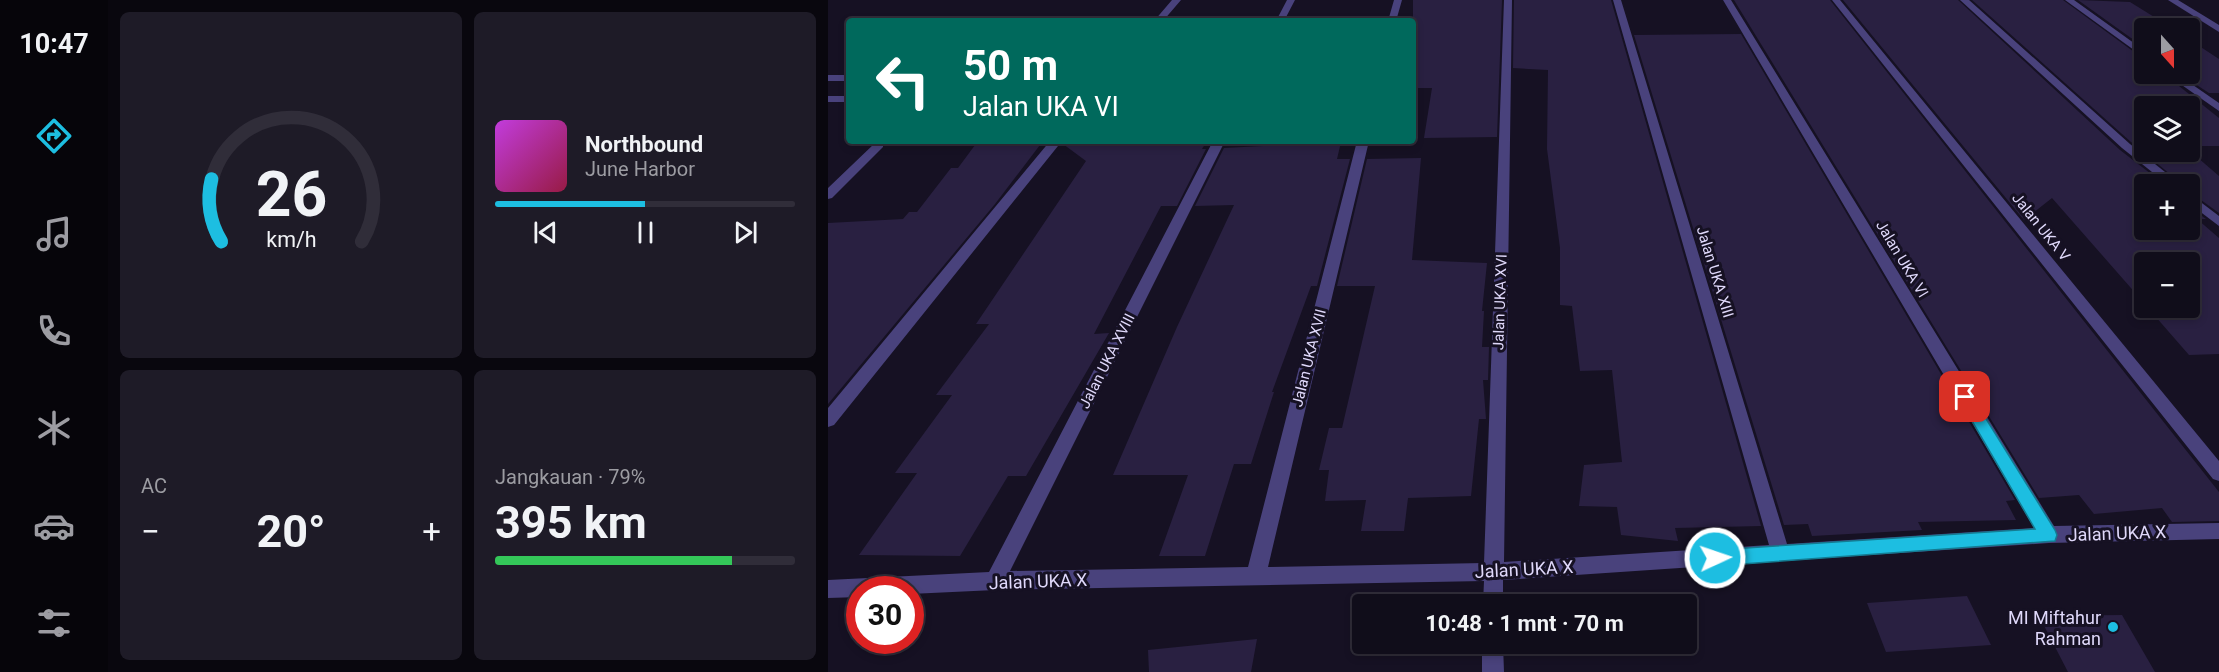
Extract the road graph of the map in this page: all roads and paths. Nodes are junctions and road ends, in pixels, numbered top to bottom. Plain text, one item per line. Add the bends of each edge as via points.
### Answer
1 (1177, 0) edge
2 (1291, 0) edge
3 (1398, 0) edge
4 (1508, 0) edge
5 (1617, 0) edge
6 (1727, 0) edge
7 (1836, 0) edge
8 (1964, 0) edge
9 (2069, 0) edge
10 (2172, 0) edge
11 (1161, 18) edge
12 (1282, 18) edge
13 (1393, 18) edge
14 (2219, 29) edge
15 (2134, 47) edge
16 (828, 78) edge
17 (846, 78) edge
18 (2185, 84) edge
19 (830, 99) dead end
20 (846, 99) edge
21 (2219, 108) edge
22 (1054, 144) edge
23 (1217, 144) edge
24 (1362, 144) edge
25 (879, 145) dead end
26 (2161, 174) edge
27 (828, 195) edge
28 (2200, 206) edge
29 (2219, 222) edge
30 (828, 420) edge
31 (2219, 474) edge
32 (2219, 531) edge
33 (2049, 535) junction
34 (1781, 554) junction
35 (1493, 572) junction
36 (1256, 575) junction
37 (995, 581) junction
38 (828, 590) edge
39 (1493, 594) edge
40 (1493, 654) edge
41 (1493, 672) edge

1 - 11 street
2 - 12 street
3 - 13 street
4 - 35 street, Jalan UKA XVI
5 - 34 street, Jalan UKA XIII
6 - 33 street, Jalan UKA VI
7 - 31 street, Jalan UKA V
8 - 26 street
9 - 15 street
10 - 14 street
16 - 17 street
18 - 21 street
19 - 20 street
22 - 30 street
23 - 37 street, Jalan UKA XVIII
24 - 36 street, Jalan UKA XVII
25 - 27 street
28 - 29 street
32 - 33 street, Jalan UKA X
33 - 34 street, Jalan UKA X
34 - 35 street, Jalan UKA X
35 - 36 street, Jalan UKA X
35 - 39 street, Jalan UKA XVI
36 - 37 street, Jalan UKA X
37 - 38 street, Jalan UKA X
40 - 41 street

